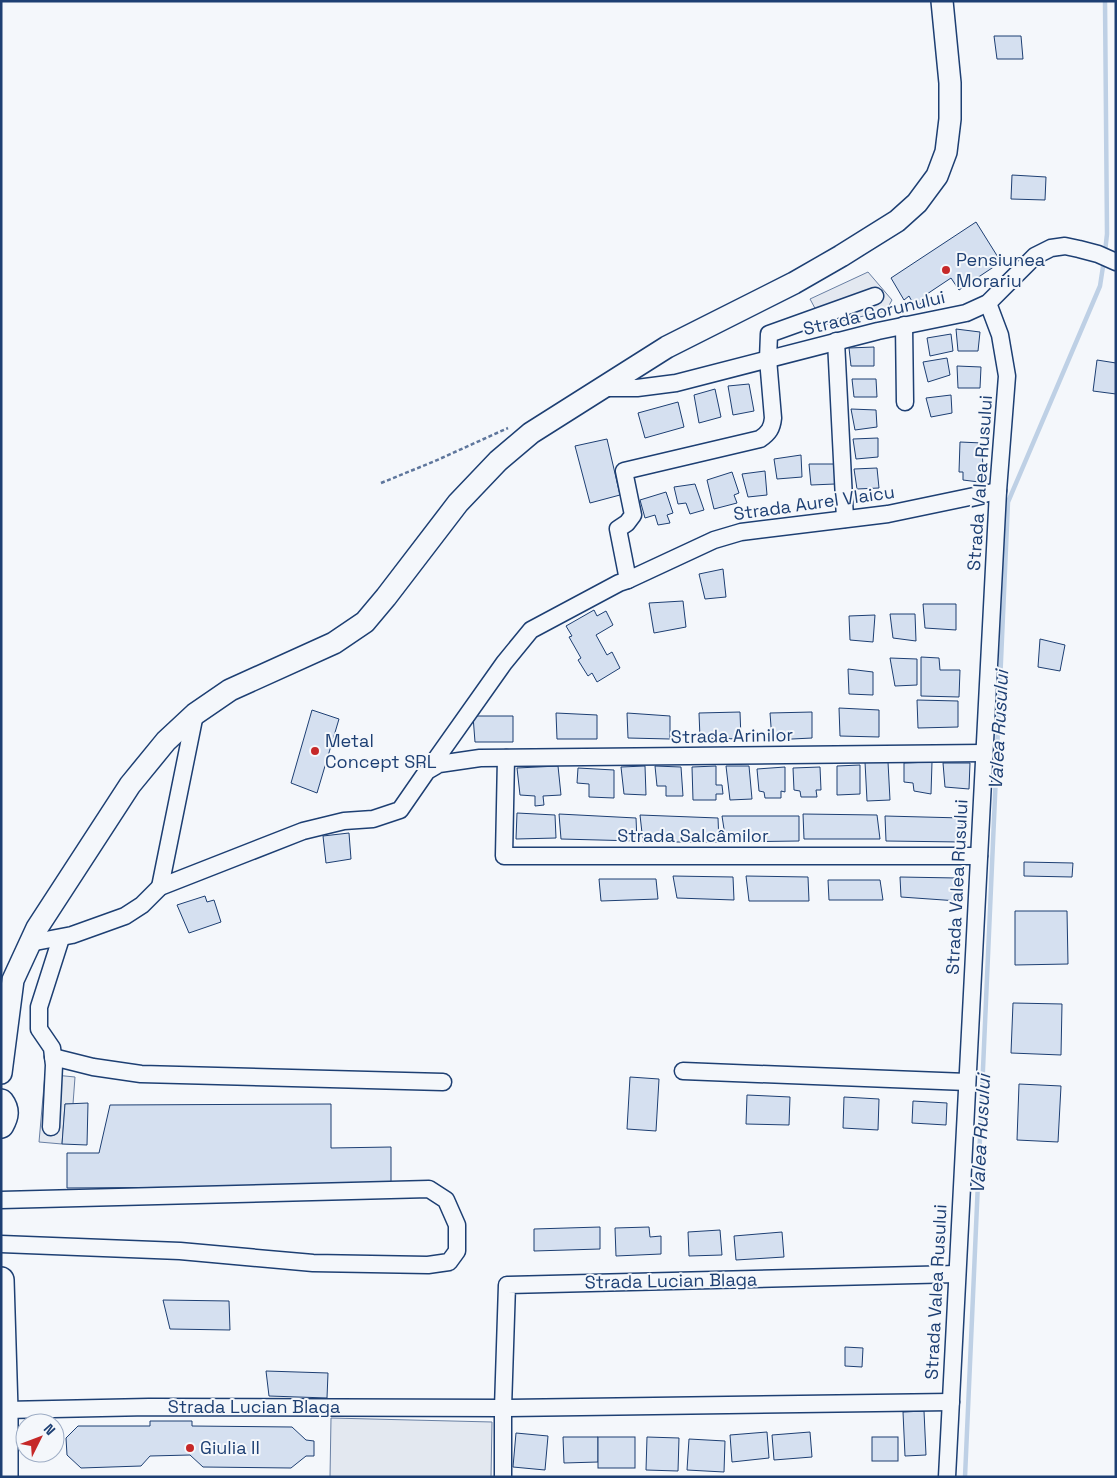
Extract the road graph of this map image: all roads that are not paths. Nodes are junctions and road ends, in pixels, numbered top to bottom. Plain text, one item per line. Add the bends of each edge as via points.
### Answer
1 (942, 1) edge
2 (1108, 258) edge
3 (874, 296) dead end
4 (988, 303) junction
5 (904, 325) junction
6 (836, 341) junction
7 (768, 359) junction
8 (602, 388) junction
9 (905, 402) dead end
10 (998, 491) junction
11 (845, 520) junction
12 (628, 580) junction
13 (195, 714) junction
14 (984, 753) junction
15 (506, 758) junction
16 (427, 771) junction
17 (979, 856) junction
18 (160, 887) junction
19 (61, 938) junction
20 (30, 943) junction
21 (53, 1057) junction
22 (683, 1071) dead end
23 (1, 1072) edge
24 (443, 1082) dead end
25 (967, 1082) junction
26 (1, 1102) edge
27 (1, 1125) edge
28 (50, 1126) dead end
29 (1, 1200) edge
30 (1, 1244) edge
31 (957, 1274) junction
32 (1, 1280) edge
33 (951, 1402) junction
34 (503, 1408) junction
35 (5, 1410) junction
36 (4, 1467) edge
37 (503, 1477) edge
38 (947, 1477) edge

1 - 8 main road via 950,83 946,152 937,176 917,203 897,221 841,256 667,347
2 - 4 street via 1064,246 1051,248 1035,256
3 - 7 street via 769,334
4 - 5 street, Strada Gorunului via 966,313
4 - 10 street, Strada Valea Rusului via 1000,335 1007,376
5 - 6 street, Strada Gorunului
5 - 9 street
6 - 7 street, Strada Gorunului
6 - 11 street
7 - 8 street, Strada Gorunului via 676,383
7 - 12 street via 773,418 768,434 760,439 624,470 633,515 618,529
8 - 13 main road via 531,433 498,461 458,503 365,622 334,643 230,690
10 - 11 street, Strada Aurel Vlaicu
10 - 14 street, Strada Valea Rusului
11 - 12 street, Strada Aurel Vlaicu via 741,532 714,540
12 - 16 street, Strada Aurel Vlaicu via 531,630
13 - 18 street
13 - 20 main road via 166,741 130,785
14 - 15 street, Strada Arinilor
14 - 17 street, Strada Valea Rusului
15 - 16 street, Strada Arinilor via 439,764
15 - 17 street, Strada Salcâmilor via 504,856
16 - 18 street, Strada Aurel Vlaicu via 400,810 373,820 344,822 303,831
17 - 25 street, Strada Valea Rusului
18 - 19 street via 142,906 125,916
19 - 20 street
19 - 21 street via 39,1007 39,1029 52,1048
20 - 23 main road via 13,980
21 - 24 street via 141,1074
21 - 28 street
22 - 25 street
25 - 31 street, Strada Valea Rusului
26 - 27 highway via 6,1114
29 - 30 street via 429,1189 446,1200 457,1225 457,1251 449,1262 428,1265 313,1263 180,1251
31 - 33 street, Strada Valea Rusului
31 - 34 street, Strada Lucian Blaga via 507,1285
32 - 35 highway
33 - 34 street, Strada Lucian Blaga
33 - 38 street, Strada Valea Rusului
34 - 35 street, Strada Lucian Blaga
34 - 37 street, Strada Lucian Blaga
35 - 36 highway

